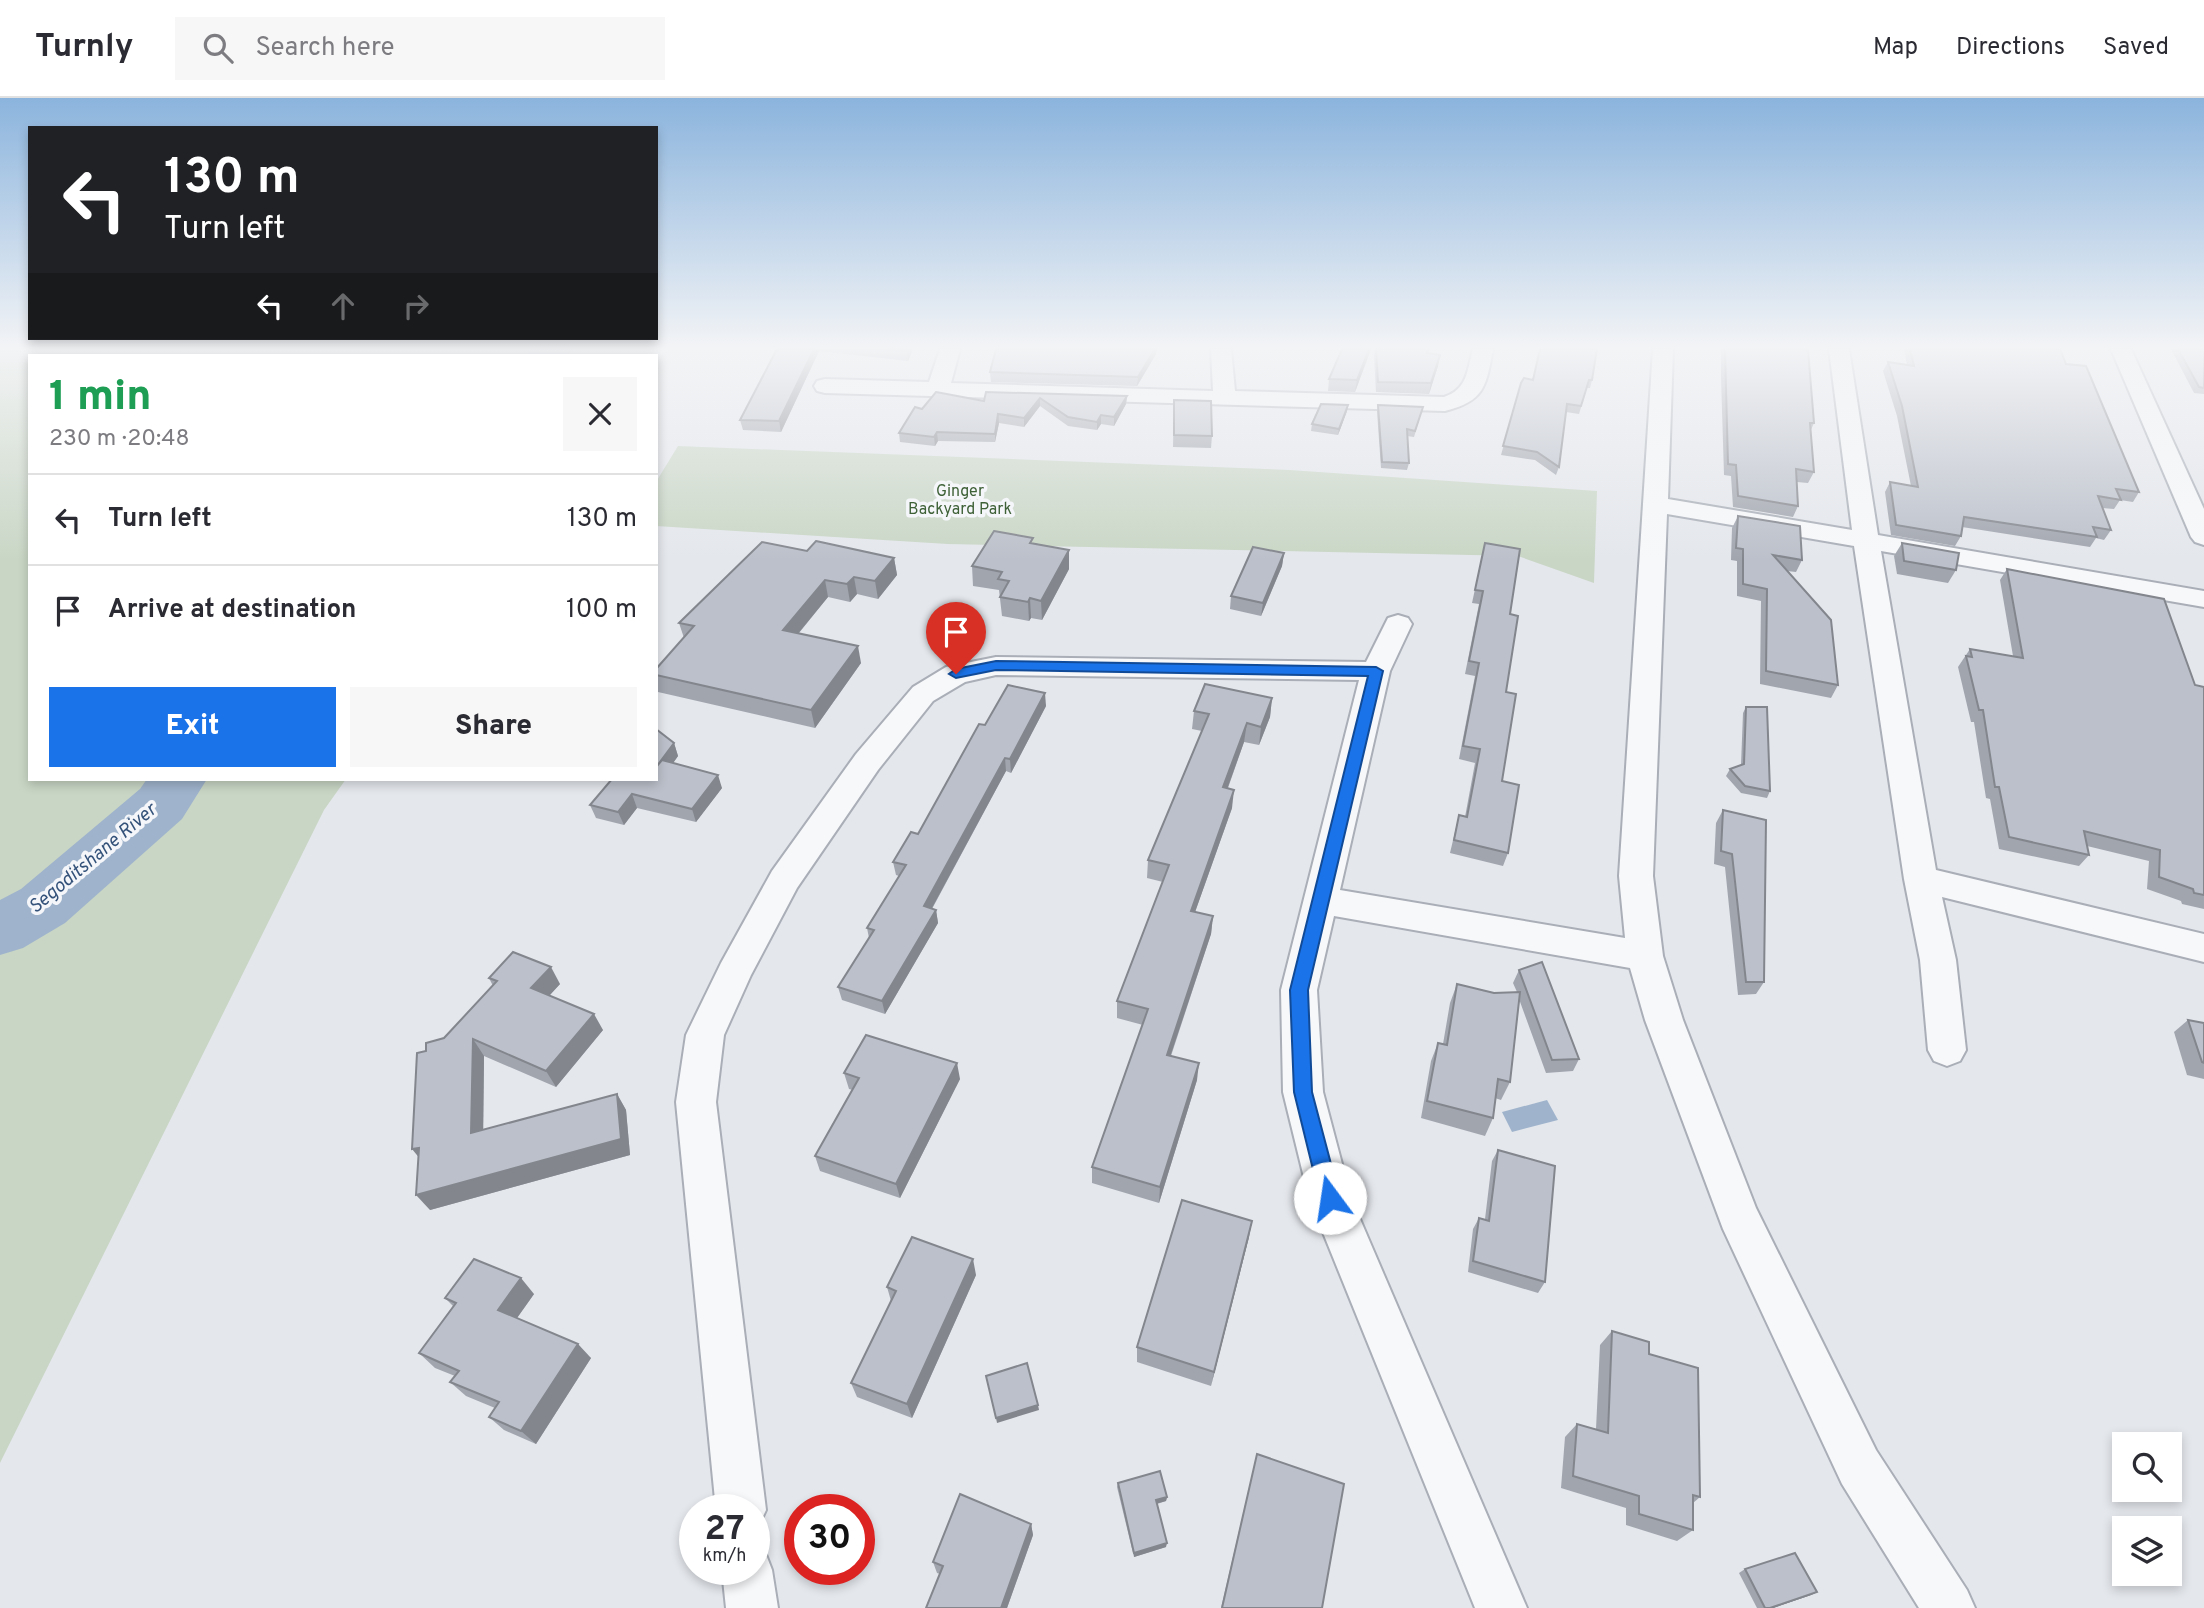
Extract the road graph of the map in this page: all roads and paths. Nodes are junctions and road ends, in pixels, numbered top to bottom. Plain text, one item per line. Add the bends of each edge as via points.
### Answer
1 (1659, 419) edge
2 (1849, 419) edge
3 (2152, 419) edge
4 (1654, 504) junction
5 (2204, 537) edge
6 (1866, 540) junction
7 (2204, 599) edge
8 (1398, 624) dead end
9 (1376, 671) junction
10 (1921, 879) junction
11 (1321, 900) junction
12 (2204, 948) edge
13 (1645, 956) junction
14 (1947, 1050) dead end
15 (739, 1494) edge
16 (749, 1585) edge
17 (751, 1608) edge
18 (1501, 1608) edge
19 (1949, 1608) edge

1 - 4 street
2 - 6 street
3 - 5 street
4 - 6 street
4 - 13 street via 1636,876
6 - 7 street
6 - 10 street
8 - 9 street
9 - 11 street
9 - 15 street via 996,666 956,674 923,694 883,742 784,880 705,1035 696,1102
10 - 12 street
10 - 14 street via 1938,961
11 - 13 street
11 - 18 street via 1299,990 1303,1092 1330,1198
13 - 19 street via 1664,1020 1738,1215 1859,1467
16 - 17 street

